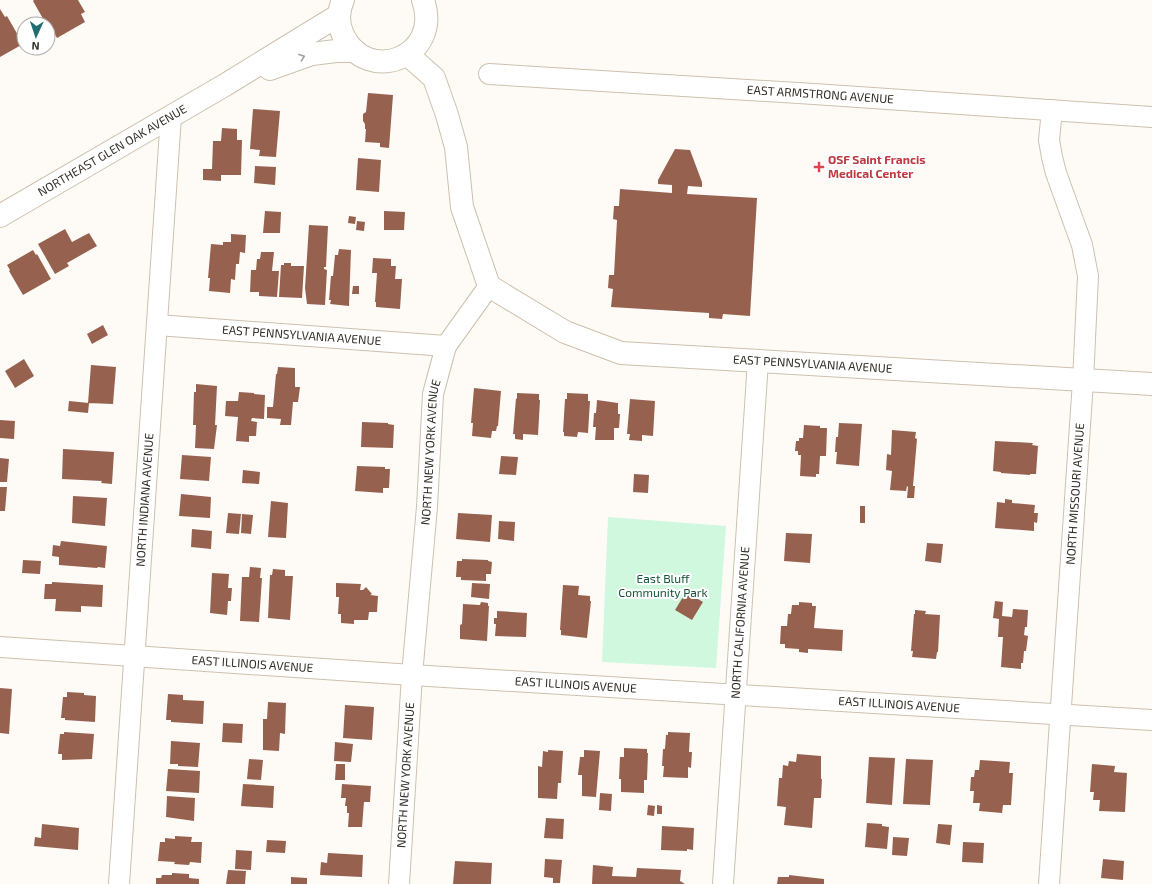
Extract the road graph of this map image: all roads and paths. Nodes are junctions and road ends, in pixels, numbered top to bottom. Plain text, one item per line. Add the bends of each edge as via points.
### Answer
1 (423, 0) edge
2 (341, 8) edge
3 (355, 51) junction
4 (407, 54) junction
5 (489, 74) dead end
6 (225, 85) junction
7 (1052, 110) junction
8 (171, 116) junction
9 (1152, 117) edge
10 (0, 216) edge
11 (489, 286) junction
12 (157, 325) junction
13 (446, 346) junction
14 (758, 361) junction
15 (1083, 381) junction
16 (1152, 384) edge
17 (0, 647) edge
18 (134, 657) junction
19 (412, 675) junction
20 (736, 694) junction
21 (1059, 714) junction
22 (1152, 720) edge
23 (119, 884) edge
24 (399, 884) edge
25 (723, 884) edge
26 (1049, 884) edge

1 - 4 street via 427,22 424,35 417,46
2 - 3 street via 340,29
2 - 6 street, NORTHEAST GLEN OAK AVENUE
3 - 4 street via 381,62
6 -> 3 street, NORTHEAST GLEN OAK AVENUE via 312,54
4 - 11 street via 434,78 456,146 462,207
5 - 7 street, EAST ARMSTRONG AVENUE
6 - 8 street, NORTHEAST GLEN OAK AVENUE
7 - 9 street, EAST ARMSTRONG AVENUE
7 - 15 street, NORTH MISSOURI AVENUE via 1049,140 1052,157 1082,245 1088,276
8 - 10 street, NORTHEAST GLEN OAK AVENUE
8 - 12 street, NORTH INDIANA AVENUE
11 - 13 street, NORTH NEW YORK AVENUE
11 - 14 street, EAST PENNSYLVANIA AVENUE via 565,332 621,353
12 - 13 street, EAST PENNSYLVANIA AVENUE
12 - 18 street, NORTH INDIANA AVENUE
13 - 19 street, NORTH NEW YORK AVENUE via 433,394 428,507
14 - 15 street, EAST PENNSYLVANIA AVENUE
14 - 20 street, NORTH CALIFORNIA AVENUE
15 - 16 street, EAST PENNSYLVANIA AVENUE
15 - 21 street, NORTH MISSOURI AVENUE
17 - 18 street, EAST ILLINOIS AVENUE
18 - 19 street, EAST ILLINOIS AVENUE
18 - 23 street, NORTH INDIANA AVENUE
19 - 20 street, EAST ILLINOIS AVENUE
19 - 24 street, NORTH NEW YORK AVENUE
20 - 21 street, EAST ILLINOIS AVENUE
20 - 25 street, NORTH CALIFORNIA AVENUE
21 - 22 street, EAST ILLINOIS AVENUE
21 - 26 street, NORTH MISSOURI AVENUE

